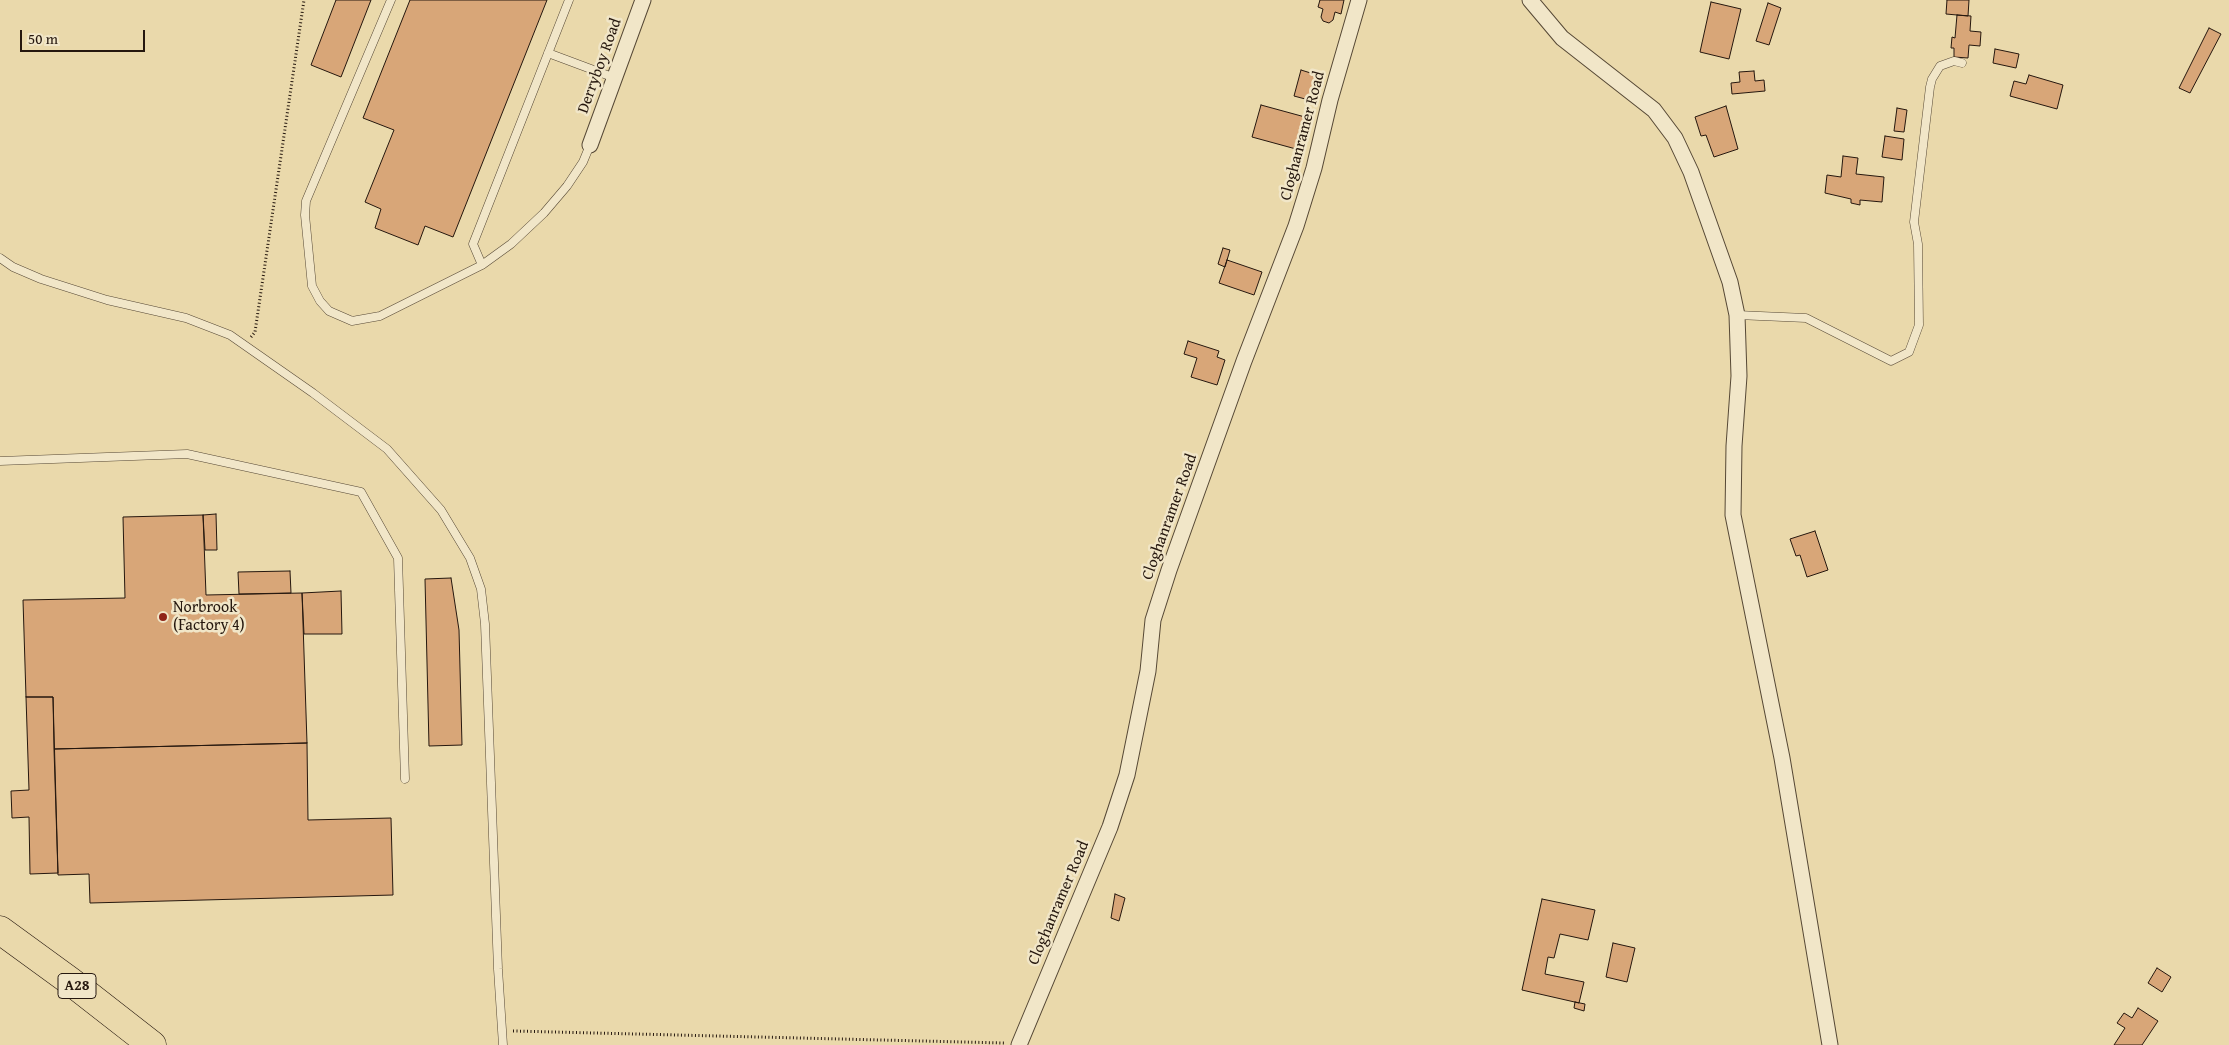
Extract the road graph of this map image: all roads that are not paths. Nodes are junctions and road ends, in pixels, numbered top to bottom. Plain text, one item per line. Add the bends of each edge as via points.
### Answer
1 (391, 0) edge
2 (569, 0) edge
3 (643, 0) edge
4 (1359, 0) edge
5 (1530, 0) edge
6 (548, 53) junction
7 (1962, 63) dead end
8 (615, 78) junction
9 (590, 145) joint
10 (0, 258) edge
11 (482, 265) junction
12 (1737, 315) junction
13 (0, 461) edge
14 (405, 779) dead end
15 (0, 930) edge
16 (1019, 1044) edge
17 (152, 1045) edge
18 (503, 1045) edge
19 (1830, 1045) edge

1 - 11 lane via 306,201 312,286 328,311 352,321 369,319
2 - 6 lane
3 - 8 street, Derryboy Road
4 - 16 street, Cloghanramer Road via 1296,226 1244,360 1156,612 1146,680 1124,784 1110,827
5 - 12 street via 1562,38 1654,110 1675,138 1691,172 1730,282
6 - 8 lane
6 - 11 lane via 473,244
7 - 12 lane via 1954,61 1940,66 1930,87 1914,222 1918,244 1919,325 1909,352 1891,361 1806,318
8 - 9 street, Derryboy Road
9 - 11 lane via 567,186 544,213 511,244
10 - 18 lane via 41,280 107,300 186,318 230,335 387,449 441,510 473,566 481,589
12 - 19 street via 1739,376 1733,515 1782,758
13 - 14 lane via 187,454 361,492 398,558
15 - 17 highway, A28

